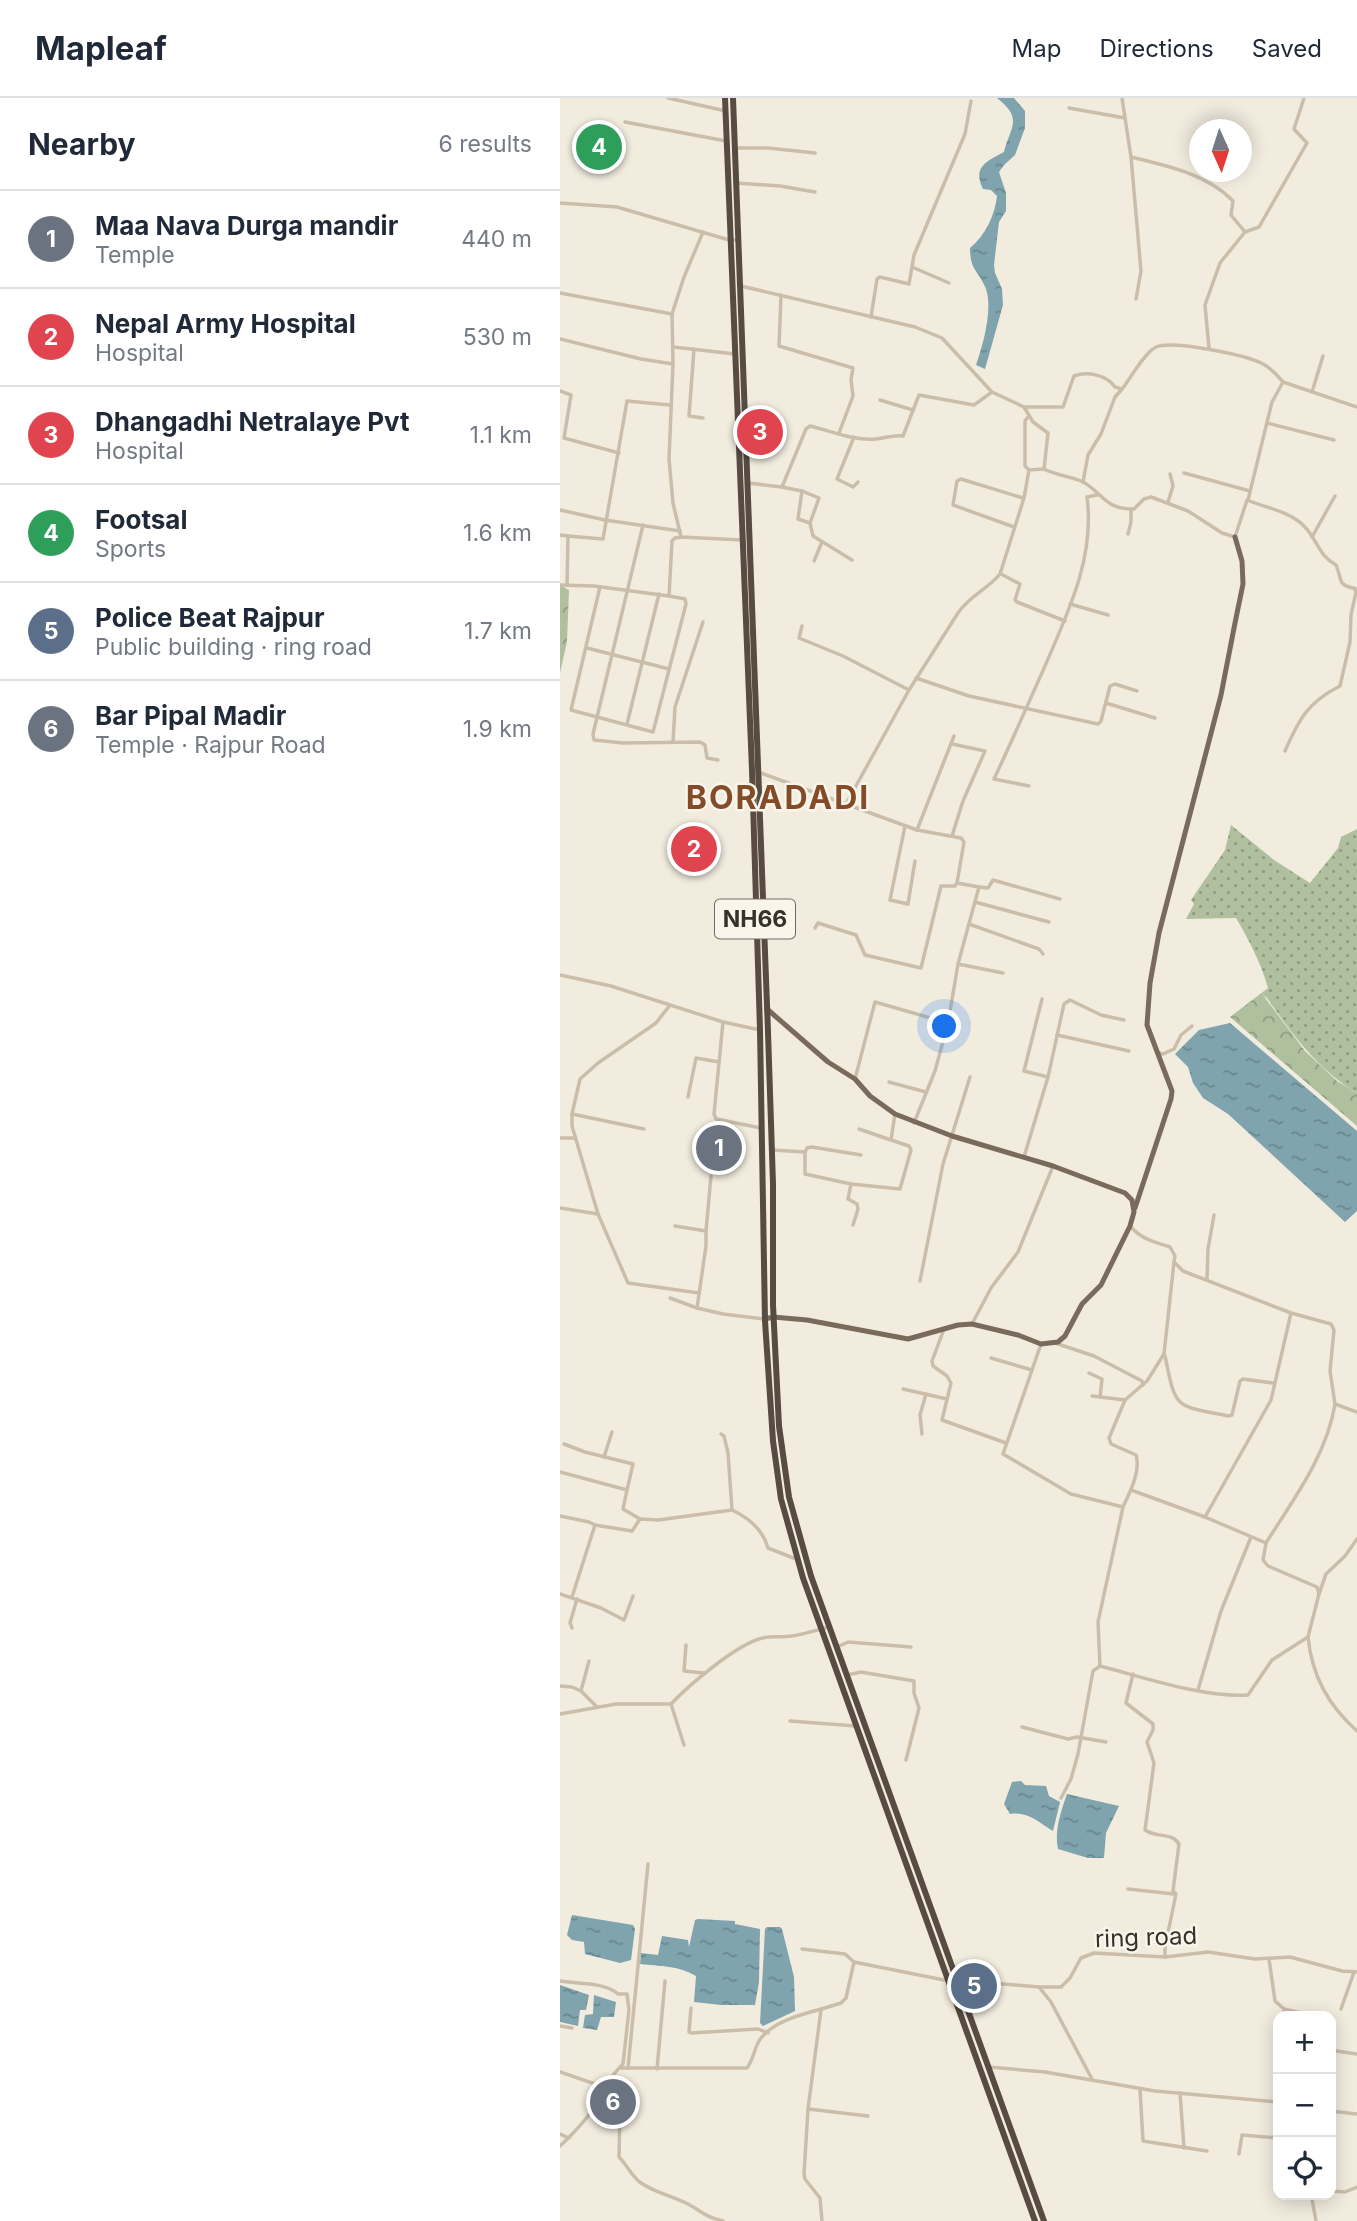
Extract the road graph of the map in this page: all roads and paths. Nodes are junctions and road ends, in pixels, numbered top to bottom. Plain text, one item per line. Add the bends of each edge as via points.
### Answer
1 (668, 98) edge
2 (725, 98) edge
3 (733, 98) edge
4 (1122, 98) edge
5 (1304, 98) edge
6 (971, 101) dead end
7 (1069, 108) dead end
8 (726, 111) junction
9 (1125, 118) junction
10 (625, 122) dead end
11 (726, 141) junction
12 (735, 148) junction
13 (815, 153) dead end
14 (1131, 157) junction
15 (737, 183) junction
16 (815, 192) dead end
17 (560, 203) edge
18 (703, 232) junction
19 (1245, 232) junction
20 (729, 240) junction
21 (739, 240) junction
22 (912, 267) junction
23 (948, 283) dead end
24 (741, 286) junction
25 (560, 293) edge
26 (781, 295) junction
27 (1136, 299) dead end
28 (672, 314) junction
29 (871, 317) junction
30 (560, 339) edge
31 (673, 347) junction
32 (694, 349) junction
33 (1209, 349) junction
34 (735, 354) junction
35 (1323, 356) dead end
36 (673, 364) junction
37 (1283, 382) junction
38 (1122, 389) junction
39 (560, 391) edge
40 (992, 392) junction
41 (1312, 392) junction
42 (880, 400) dead end
43 (670, 405) junction
44 (1024, 407) junction
45 (1357, 407) edge
46 (913, 410) junction
47 (1028, 417) junction
48 (703, 418) dead end
49 (1267, 423) junction
50 (839, 433) junction
51 (855, 437) junction
52 (1334, 440) dead end
53 (619, 453) junction
54 (1044, 468) junction
55 (1029, 470) junction
56 (1184, 473) dead end
57 (1170, 474) dead end
58 (858, 482) dead end
59 (1083, 482) junction
60 (748, 483) junction
61 (782, 487) junction
62 (802, 491) junction
63 (1250, 491) junction
64 (1097, 495) junction
65 (1335, 496) dead end
66 (1024, 498) junction
67 (1247, 500) junction
68 (1168, 502) junction
69 (560, 510) edge
70 (1131, 510) junction
71 (605, 520) junction
72 (810, 523) junction
73 (643, 525) junction
74 (1014, 527) junction
75 (680, 534) junction
76 (1128, 534) dead end
77 (560, 535) edge
78 (568, 536) junction
79 (1236, 537) junction
80 (1312, 537) junction
81 (746, 539) junction
82 (822, 541) junction
83 (852, 560) dead end
84 (814, 561) dead end
85 (1000, 574) junction
86 (567, 585) junction
87 (560, 586) edge
88 (600, 587) junction
89 (1355, 588) edge
90 (629, 591) junction
91 (659, 594) junction
92 (669, 596) junction
93 (1070, 604) junction
94 (1108, 615) dead end
95 (1065, 621) junction
96 (704, 622) dead end
97 (802, 626) dead end
98 (586, 648) junction
99 (613, 654) junction
100 (642, 661) junction
101 (669, 669) junction
102 (916, 678) junction
103 (909, 690) junction
104 (1137, 691) dead end
105 (1106, 703) junction
106 (1027, 710) junction
107 (598, 717) junction
108 (1155, 718) dead end
109 (627, 725) junction
110 (954, 736) dead end
111 (673, 742) junction
112 (951, 744) junction
113 (1285, 751) dead end
114 (718, 760) dead end
115 (758, 772) junction
116 (1029, 786) dead end
117 (846, 804) junction
118 (905, 825) junction
119 (917, 830) junction
120 (953, 836) junction
121 (915, 861) dead end
122 (957, 883) junction
123 (979, 887) junction
124 (1060, 899) dead end
125 (975, 902) junction
126 (1049, 922) dead end
127 (969, 925) junction
128 (815, 928) dead end
129 (1043, 954) dead end
130 (958, 964) junction
131 (1003, 973) dead end
132 (560, 975) edge
133 (1042, 999) dead end
134 (670, 1005) junction
135 (766, 1008) junction
136 (1124, 1020) dead end
137 (723, 1022) junction
138 (948, 1023) junction
139 (1192, 1027) dead end
140 (760, 1030) junction
141 (1057, 1035) junction
142 (1129, 1051) dead end
143 (1159, 1052) junction
144 (719, 1062) junction
145 (970, 1077) dead end
146 (1048, 1077) junction
147 (855, 1079) junction
148 (889, 1082) dead end
149 (926, 1092) junction
150 (688, 1097) dead end
151 (572, 1114) junction
152 (895, 1114) junction
153 (915, 1123) junction
154 (761, 1128) junction
155 (645, 1129) dead end
156 (859, 1129) dead end
157 (952, 1136) junction
158 (560, 1138) edge
159 (576, 1139) junction
160 (891, 1140) junction
161 (770, 1150) junction
162 (805, 1152) junction
163 (860, 1155) dead end
164 (1024, 1157) junction
165 (1054, 1166) junction
166 (711, 1175) dead end
167 (851, 1184) junction
168 (560, 1208) edge
169 (1134, 1212) junction
170 (598, 1214) junction
171 (1214, 1215) dead end
172 (853, 1225) dead end
173 (675, 1226) dead end
174 (1130, 1226) junction
175 (706, 1231) junction
176 (1174, 1262) junction
177 (1207, 1280) junction
178 (920, 1281) dead end
179 (699, 1293) junction
180 (670, 1298) dead end
181 (697, 1308) junction
182 (1291, 1313) junction
183 (774, 1317) junction
184 (765, 1318) junction
185 (972, 1324) junction
186 (944, 1329) junction
187 (1041, 1343) junction
188 (1055, 1343) junction
189 (1164, 1354) junction
190 (991, 1358) dead end
191 (1032, 1370) junction
192 (1090, 1373) dead end
193 (1273, 1383) junction
194 (1143, 1385) junction
195 (903, 1389) dead end
196 (926, 1394) junction
197 (1092, 1396) dead end
198 (1100, 1397) junction
199 (947, 1399) junction
200 (1125, 1399) junction
201 (1335, 1404) junction
202 (1357, 1412) edge
203 (612, 1432) dead end
204 (721, 1434) dead end
205 (922, 1434) dead end
206 (1006, 1443) junction
207 (564, 1444) dead end
208 (604, 1457) junction
209 (560, 1472) edge
210 (627, 1490) junction
211 (1131, 1490) junction
212 (1123, 1507) junction
213 (732, 1510) junction
214 (560, 1516) edge
215 (1205, 1517) junction
216 (640, 1519) junction
217 (595, 1525) junction
218 (1251, 1537) junction
219 (1357, 1539) edge
220 (1266, 1543) junction
221 (796, 1559) junction
222 (560, 1594) edge
223 (1319, 1594) junction
224 (633, 1596) dead end
225 (574, 1598) junction
226 (572, 1628) dead end
227 (825, 1628) junction
228 (1308, 1637) junction
229 (686, 1645) dead end
230 (836, 1647) junction
231 (911, 1647) dead end
232 (589, 1661) dead end
233 (1100, 1666) junction
234 (706, 1673) junction
235 (1133, 1674) junction
236 (846, 1675) junction
237 (560, 1686) edge
238 (1198, 1690) junction
239 (581, 1691) junction
240 (671, 1704) junction
241 (596, 1706) junction
242 (560, 1714) edge
243 (790, 1721) dead end
244 (856, 1726) junction
245 (1022, 1727) dead end
246 (1357, 1731) edge
247 (1081, 1738) junction
248 (1106, 1742) dead end
249 (684, 1745) dead end
250 (906, 1760) dead end
251 (1061, 1798) dead end
252 (648, 1864) dead end
253 (1128, 1889) dead end
254 (1176, 1894) junction
255 (802, 1949) dead end
256 (1165, 1957) junction
257 (1269, 1959) junction
258 (854, 1962) junction
259 (1355, 1972) edge
260 (958, 1979) junction
261 (560, 1981) edge
262 (665, 1981) dead end
263 (950, 1981) junction
264 (1039, 1987) junction
265 (691, 2008) dead end
266 (1284, 2009) joint
267 (1340, 2009) dead end
268 (821, 2010) junction
269 (1293, 2011) edge
270 (560, 2026) edge
271 (572, 2028) dead end
272 (768, 2033) junction
273 (1336, 2050) edge
274 (1357, 2054) edge
275 (989, 2067) junction
276 (628, 2068) junction
277 (657, 2069) junction
278 (617, 2070) junction
279 (560, 2072) edge
280 (1093, 2080) junction
281 (603, 2086) junction
282 (1140, 2089) junction
283 (1180, 2093) junction
284 (1273, 2102) edge
285 (620, 2105) dead end
286 (808, 2109) junction
287 (1336, 2112) edge
288 (1357, 2114) edge
289 (868, 2116) dead end
290 (560, 2134) edge
291 (569, 2138) junction
292 (1273, 2138) edge
293 (560, 2146) edge
294 (1184, 2148) junction
295 (1207, 2151) dead end
296 (1239, 2154) dead end
297 (1357, 2187) edge
298 (1336, 2191) edge
299 (1312, 2200) edge
300 (723, 2221) edge
301 (822, 2221) edge
302 (1035, 2221) edge
303 (1044, 2221) edge
304 (1317, 2221) edge

1 - 8 street
2 - 8 highway, NH66
3 - 12 highway, NH66
4 - 9 street
5 - 19 street via 1294,129 1307,143 1259,227
6 - 22 street via 965,134
7 - 9 street
8 - 11 highway, NH66
9 - 14 street
10 - 11 street
11 - 20 highway, NH66
12 - 13 street
12 - 15 highway, NH66
14 - 19 street via 1170,166 1220,190 1233,201 1231,215
14 - 27 street via 1141,271
15 - 16 street
15 - 21 highway, NH66
17 - 18 street via 617,208
18 - 20 street
18 - 28 street
19 - 33 street via 1220,263 1205,305
20 - 21 street
20 - 34 highway, NH66
21 - 24 highway, NH66
22 - 23 street
22 - 29 street via 909,284 877,279
24 - 26 street
24 - 60 highway, NH66
25 - 28 street
26 - 29 street
26 - 50 street via 779,346 853,368 853,396
28 - 31 street
29 - 40 street via 942,338
30 - 36 street
31 - 32 street
31 - 36 street
32 - 34 street
32 - 48 street via 689,416
33 - 37 street via 1261,362
33 - 38 street via 1165,344 1153,348
34 - 81 highway, NH66
35 - 41 street
36 - 43 street
37 - 41 street
37 - 49 street
38 - 44 street via 1102,376 1080,374 1074,376 1063,407
38 - 59 street via 1088,454
39 - 53 street via 571,395 564,438
40 - 44 street
40 - 46 street via 974,405 919,395
41 - 45 street
42 - 46 street
43 - 53 street via 627,401
43 - 75 street via 669,459
44 - 47 street
46 - 51 street via 904,436
47 - 54 street via 1048,433
47 - 55 street via 1025,466
49 - 52 street
49 - 63 street
50 - 51 street
50 - 61 street via 806,429
51 - 58 street via 837,480 853,486
53 - 71 street
54 - 55 street
54 - 59 street
55 - 66 street
56 - 63 street
57 - 68 street via 1173,486
59 - 64 street
60 - 61 street
60 - 81 highway, NH66
61 - 62 street
62 - 72 street via 798,519
62 - 72 street via 819,498
63 - 67 street
64 - 70 street
64 - 93 street via 1087,498 1086,557
65 - 80 street
66 - 74 street
66 - 74 street via 961,478 957,481 954,505
67 - 79 street
67 - 80 street via 1290,517
68 - 70 street via 1151,497
68 - 79 street
69 - 71 street
70 - 76 street
71 - 73 street
71 - 78 street via 603,539
72 - 82 street via 811,535
73 - 75 street
73 - 90 street
74 - 85 street
75 - 81 street
75 - 92 street via 672,541
77 - 78 street
78 - 86 street
79 - 143 main road via 1243,584 1238,610 1150,983 1147,1025
80 - 89 street via 1323,556 1336,565 1339,581
81 - 115 highway, NH66
81 - 140 highway, NH66
82 - 83 street
82 - 84 street
85 - 95 street via 1020,583 1017,602
85 - 102 street via 965,602
86 - 87 street
86 - 88 street
88 - 90 street
88 - 98 street
89 - 113 street via 1340,686 1317,697 1292,732
90 - 91 street
90 - 99 street
91 - 92 street
91 - 100 street
92 - 101 street via 687,600
93 - 94 street
93 - 95 street
95 - 106 street
96 - 111 street via 675,707
97 - 103 street via 799,638
98 - 99 street
98 - 107 street via 570,710
99 - 100 street
99 - 107 street
100 - 101 street
100 - 109 street
101 - 109 street via 655,731
102 - 103 street
102 - 106 street
103 - 117 street
104 - 105 street via 1115,684 1110,686
105 - 106 street via 1098,724
105 - 108 street
106 - 116 street via 994,779
107 - 109 street
107 - 111 street via 594,740
110 - 112 street
111 - 114 street via 700,742 707,758
112 - 119 street
112 - 120 street via 985,751 962,801
115 - 117 street
115 - 135 highway, NH66
117 - 118 street
118 - 119 street
118 - 121 street via 890,900 908,904
119 - 120 street
120 - 122 street via 964,842
122 - 123 street
122 - 128 street via 941,886 921,968 865,955 856,935 818,923
123 - 124 street via 988,888 993,880
123 - 125 street
125 - 126 street
125 - 127 street
127 - 129 street
127 - 130 street
130 - 131 street
130 - 138 street
132 - 134 street
133 - 146 street via 1024,1071
134 - 137 street
134 - 151 street via 656,1023 580,1079
135 - 147 main road via 828,1062
135 - 161 highway, NH66
136 - 141 street via 1070,1000 1064,1004
137 - 140 street
137 - 144 street
138 - 147 street via 875,1002
138 - 149 street
139 - 143 street via 1174,1049
140 - 154 highway, NH66
141 - 142 street
141 - 146 street
143 - 169 main road via 1171,1099
144 - 150 street via 696,1058
144 - 154 street via 716,1119
145 - 157 street
146 - 164 street
147 - 152 main road
148 - 149 street
149 - 153 street
151 - 155 street
151 - 159 street
152 - 153 main road
152 - 160 street
153 - 157 main road
154 - 184 highway, NH66
156 - 160 street
157 - 164 main road
157 - 178 street
158 - 159 street
159 - 170 street
160 - 167 street via 911,1148 900,1189
161 - 162 street
161 - 183 highway, NH66
162 - 163 street via 812,1147
162 - 167 street via 805,1174
164 - 165 main road
165 - 169 main road via 1125,1193
165 - 185 street via 1018,1252
166 - 175 street
167 - 172 street via 848,1199 858,1206
168 - 170 street
169 - 174 main road
170 - 179 street via 628,1283
171 - 177 street
173 - 175 street
174 - 176 street via 1146,1240 1170,1247
174 - 188 main road via 1101,1285 1082,1304 1063,1339
175 - 179 street
176 - 177 street via 1183,1271
176 - 189 street
177 - 182 street
179 - 181 street
180 - 181 street
181 - 184 street
182 - 193 street
182 - 201 street via 1331,1324 1334,1330 1329,1371
183 - 184 main road
183 - 186 main road via 908,1339
183 - 227 highway, NH66 via 779,1426 789,1497
184 - 221 highway, NH66 via 773,1441
185 - 186 main road
185 - 187 main road
186 - 199 street via 932,1361 951,1382
187 - 188 main road
187 - 191 street
188 - 194 street via 1094,1356
189 - 193 street via 1173,1394 1192,1409 1231,1415 1240,1381
189 - 194 street
190 - 191 street
191 - 206 street
192 - 198 street via 1102,1379
193 - 215 street via 1263,1416
194 - 200 street
195 - 196 street
196 - 199 street
196 - 205 street via 920,1415
197 - 198 street
198 - 200 street
199 - 206 street via 942,1420
200 - 211 street via 1110,1438 1111,1444 1136,1454
201 - 202 street
201 - 220 street via 1322,1447
203 - 208 street
204 - 213 street via 728,1453
206 - 212 street via 1003,1454 1052,1484 1071,1494
207 - 208 street
208 - 210 street via 633,1464
209 - 210 street
210 - 216 street via 623,1509
211 - 212 street
211 - 215 street
212 - 233 street via 1098,1622
213 - 216 street
213 - 221 street via 765,1536 768,1548
214 - 217 street
215 - 218 street
216 - 217 street via 632,1531
217 - 225 street
218 - 220 street
218 - 238 street via 1221,1611
219 - 223 street via 1326,1574
220 - 223 street via 1263,1560 1268,1566 1317,1587
221 - 227 highway, NH66
222 - 225 street
223 - 228 street
224 - 225 street via 624,1619
225 - 226 street
227 - 230 highway, NH66
227 - 234 street via 758,1639
227 - 244 highway, NH66
228 - 238 street via 1272,1660 1248,1695
228 - 246 street via 1311,1662 1324,1693
229 - 234 street via 684,1671
230 - 231 street via 848,1642
230 - 236 highway, NH66
232 - 239 street
233 - 235 street
233 - 247 street via 1093,1671
234 - 240 street
235 - 238 street
235 - 254 street via 1125,1703 1153,1724 1147,1742 1154,1763 1145,1830 1180,1844
236 - 250 street via 861,1672 914,1681 919,1708
236 - 260 highway, NH66
237 - 239 street
239 - 241 street
240 - 241 street
240 - 249 street
241 - 242 street
243 - 244 street
244 - 263 highway, NH66
245 - 247 street
247 - 248 street
247 - 251 street
252 - 276 street
253 - 254 street
254 - 256 street
255 - 258 street via 845,1954
256 - 257 street, ring road via 1208,1952
256 - 264 street, ring road via 1094,1953 1081,1958 1061,1987
257 - 259 street, ring road via 1290,1957
257 - 266 street via 1275,2001
258 - 263 street
258 - 268 street via 846,1997
259 - 267 street
260 - 263 street, ring road
260 - 264 street, ring road
260 - 275 highway, NH66
261 - 278 street via 627,1994 623,2064
262 - 277 street
263 - 302 highway, NH66
264 - 280 street
265 - 272 street via 691,2033 758,2029
266 - 269 street
268 - 272 street via 789,2019
268 - 286 street
270 - 271 street
272 - 277 street via 747,2068
273 - 274 street
275 - 280 street
275 - 303 highway, NH66
276 - 277 street
276 - 278 street
278 - 281 street
279 - 281 street
280 - 282 street
281 - 291 street via 602,2097
282 - 283 street
282 - 294 street via 1143,2141
283 - 284 street
283 - 294 street
285 - 300 street via 619,2157 634,2176 661,2194
286 - 289 street
286 - 301 street via 804,2174 820,2199
287 - 288 street
290 - 291 street
291 - 293 street
292 - 296 street via 1242,2135
294 - 295 street
297 - 298 street
299 - 304 street

